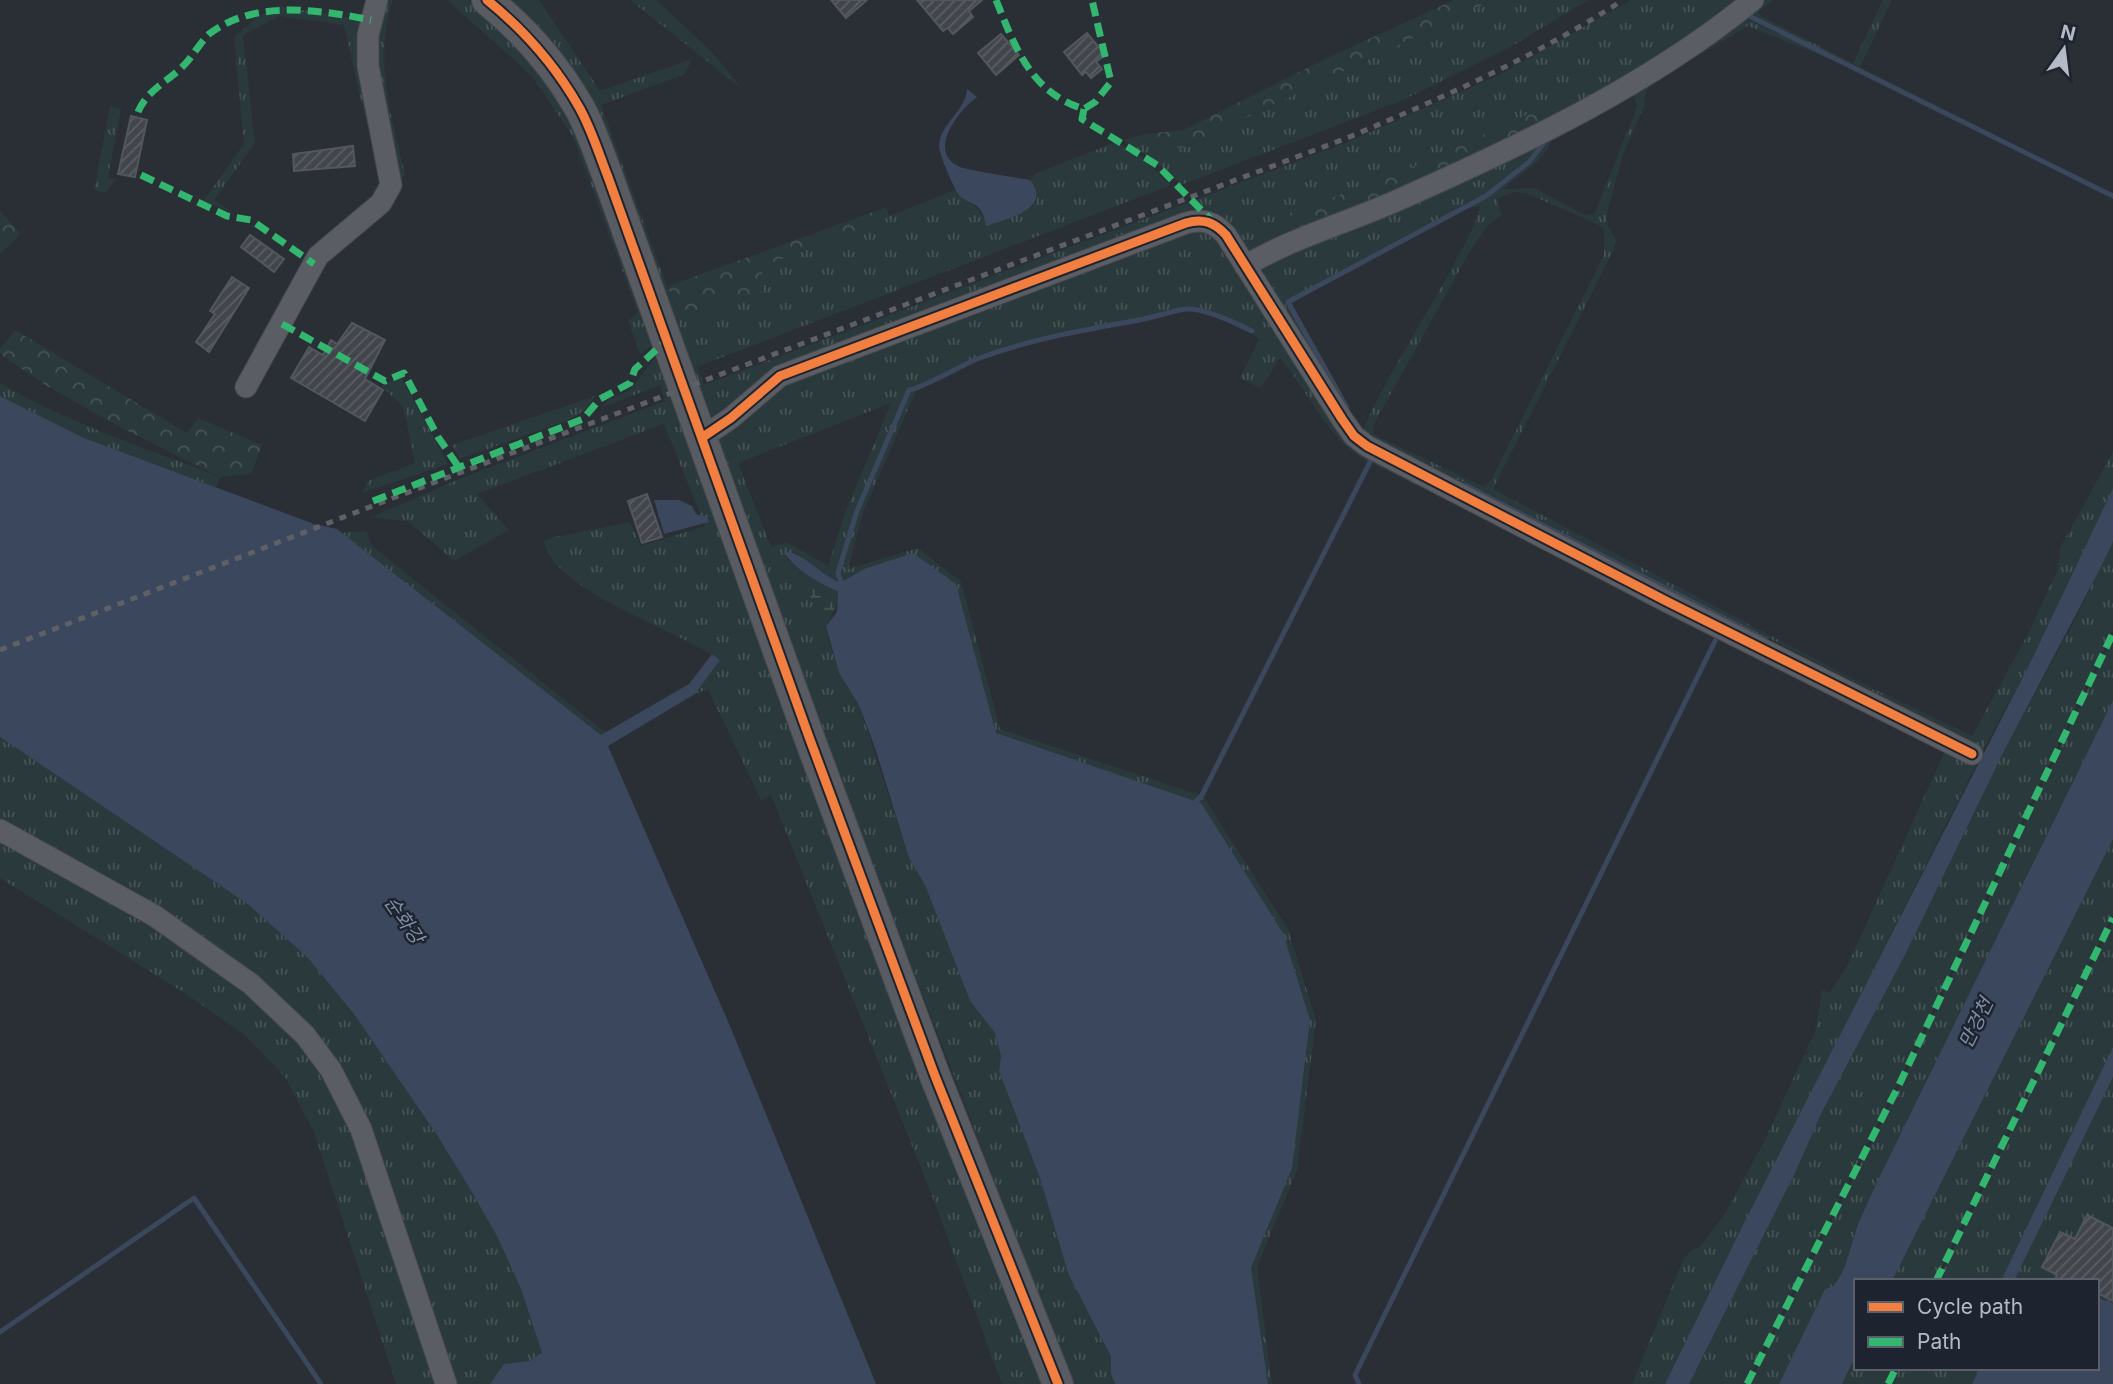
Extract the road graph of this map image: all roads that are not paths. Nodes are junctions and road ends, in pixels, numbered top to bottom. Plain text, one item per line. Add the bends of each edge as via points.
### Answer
1 (377, 0) edge
2 (487, 0) edge
3 (1753, 0) edge
4 (1244, 266) junction
5 (246, 387) dead end
6 (703, 437) junction
7 (1972, 754) dead end
8 (0, 830) edge
9 (446, 1384) edge
10 (1058, 1384) edge

1 - 5 street via 368,35 368,66 391,176 387,195 318,256
2 - 6 street via 534,44 580,108
3 - 4 street via 1629,84 1530,139
4 - 6 street via 1216,224 1186,223 780,376
4 - 7 street via 1342,419 1367,446
6 - 10 street via 930,1063
8 - 9 street via 155,916 251,985 305,1035 331,1070 361,1129

